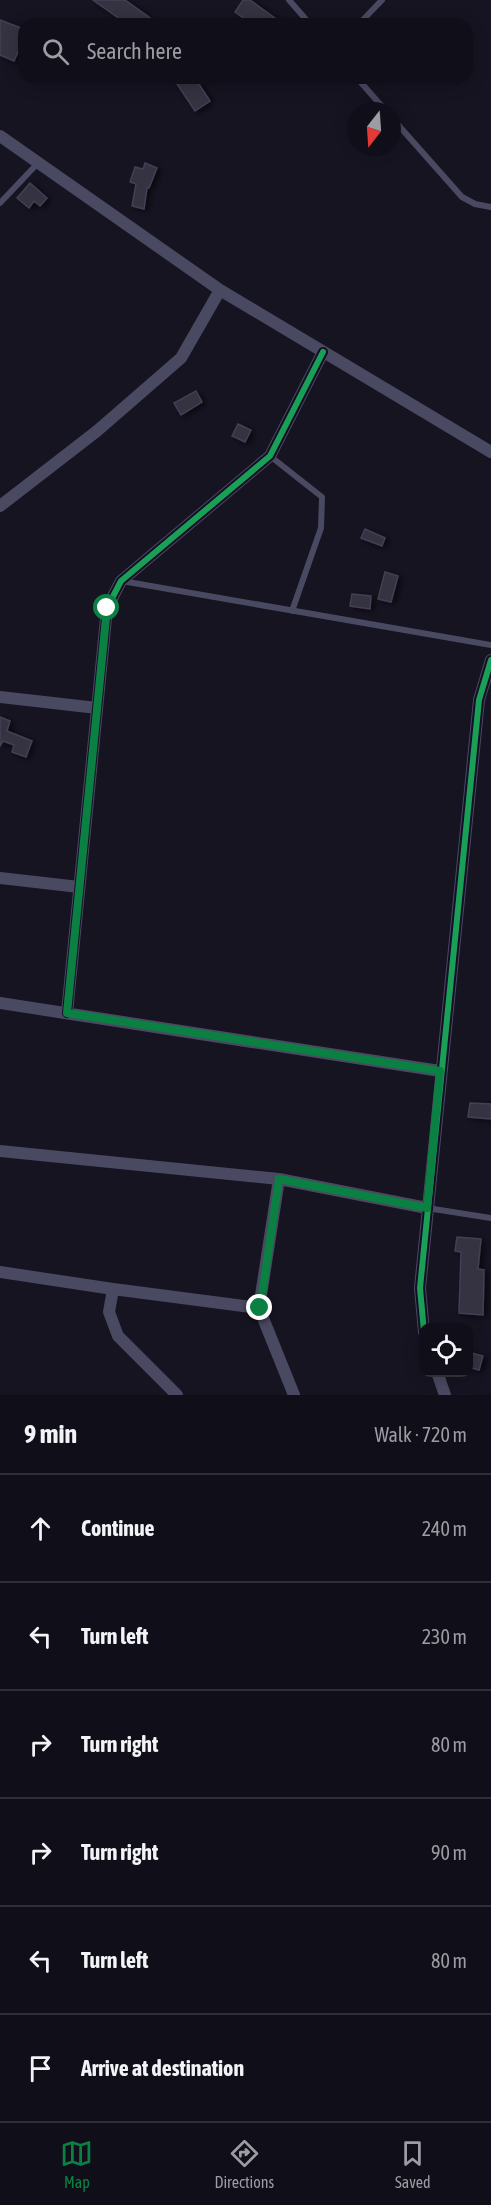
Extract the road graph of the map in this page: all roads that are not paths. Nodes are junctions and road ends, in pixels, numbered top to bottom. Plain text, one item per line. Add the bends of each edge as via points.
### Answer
1 (289, 0) edge
2 (382, 0) edge
3 (305, 18) edge
4 (365, 18) edge
5 (362, 84) edge
6 (378, 102) edge
7 (401, 128) edge
8 (0, 136) edge
9 (39, 163) junction
10 (0, 203) edge
11 (491, 207) edge
12 (220, 290) junction
13 (323, 352) junction
14 (491, 452) edge
15 (270, 456) junction
16 (0, 506) edge
17 (121, 581) junction
18 (292, 611) junction
19 (491, 645) edge
20 (491, 660) edge
21 (0, 696) edge
22 (97, 708) junction
23 (0, 878) edge
24 (79, 887) junction
25 (0, 1003) edge
26 (67, 1013) junction
27 (440, 1071) junction
28 (0, 1150) edge
29 (279, 1179) junction
30 (427, 1208) junction
31 (491, 1218) edge
32 (0, 1272) edge
33 (113, 1289) junction
34 (260, 1308) junction
35 (422, 1323) edge
36 (439, 1377) edge
37 (177, 1395) edge
38 (294, 1395) edge
39 (445, 1395) edge

1 - 3 lane
2 - 4 lane
5 - 6 lane
7 - 11 lane via 462,197
8 - 9 street
9 - 10 lane
9 - 12 street
12 - 13 street
12 - 16 street via 181,358 97,431
13 - 14 street
13 - 15 street
15 - 17 street
15 - 18 lane via 322,497 321,528
17 - 18 lane
17 - 22 street via 107,608
18 - 19 lane
20 - 27 street via 479,700
21 - 22 street
22 - 24 street
23 - 24 street
24 - 26 street
25 - 26 street
26 - 27 street
27 - 30 street
28 - 29 street
29 - 30 street
29 - 34 street
30 - 31 lane
30 - 35 street via 420,1288
32 - 33 street
33 - 34 street
33 - 37 street via 109,1312 118,1336
34 - 38 street
36 - 39 street

